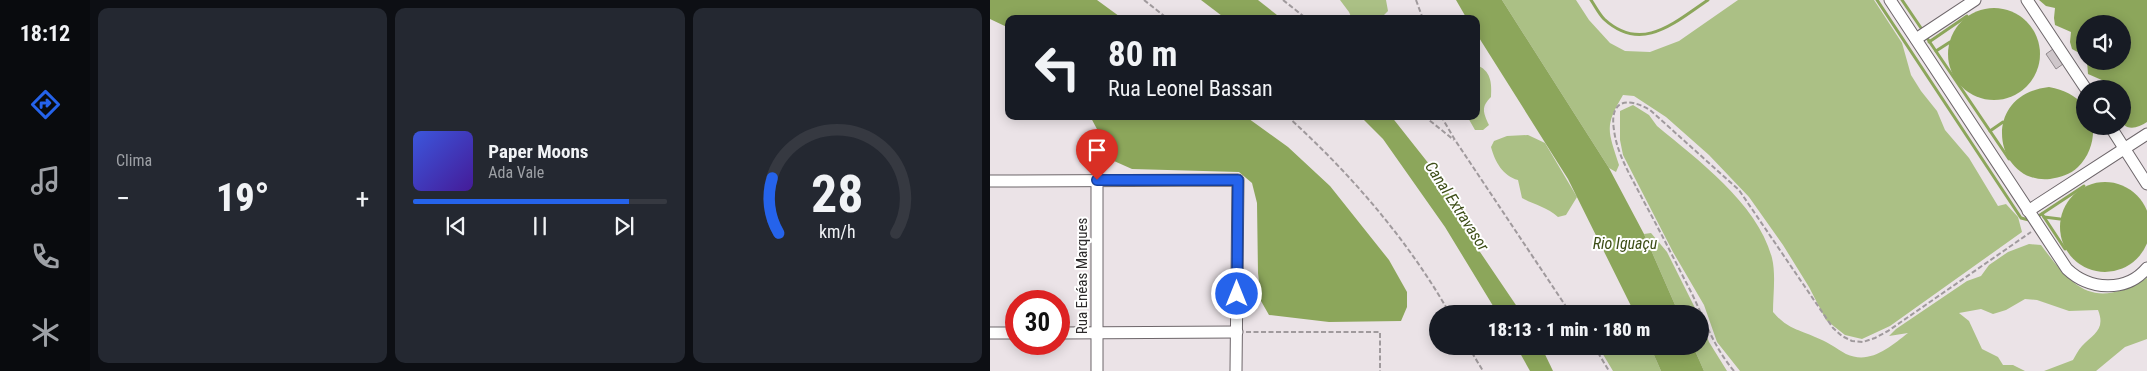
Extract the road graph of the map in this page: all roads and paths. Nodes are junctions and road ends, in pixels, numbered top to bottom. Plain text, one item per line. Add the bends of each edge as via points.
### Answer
1 (1144, 0) edge
2 (1283, 0) edge
3 (1416, 0) edge
4 (1890, 0) edge
5 (1975, 0) edge
6 (2027, 0) edge
7 (1163, 15) edge
8 (1302, 15) edge
9 (1422, 15) edge
10 (1916, 39) junction
11 (2080, 80) edge
12 (1291, 120) edge
13 (1429, 120) edge
14 (1443, 120) edge
15 (2147, 134) edge
16 (2115, 135) edge
17 (1455, 140) junction
18 (2124, 149) junction
19 (1097, 180) junction
20 (990, 181) edge
21 (2147, 184) edge
22 (2028, 211) junction
23 (2039, 227) junction
24 (2147, 268) edge
25 (1445, 305) edge
26 (1565, 305) edge
27 (1097, 332) junction
28 (1237, 332) junction
29 (990, 333) edge
30 (1005, 333) edge
31 (1070, 333) edge
32 (1473, 355) edge
33 (1599, 355) edge
34 (1097, 371) edge
35 (1236, 371) edge
36 (1380, 371) edge
37 (1483, 371) edge
38 (1609, 371) edge
39 (1734, 371) edge

1 - 7 path
2 - 8 path
3 - 9 path
4 - 10 street
5 - 10 street
6 - 11 street
10 - 22 street
12 - 25 path via 1338,165 1402,241
13 - 17 path
14 - 17 path
15 - 18 street
16 - 18 street
17 - 26 path
18 - 21 street
18 - 22 street
19 - 20 street
19 - 27 street, Rua Enéas Marques
19 - 28 street via 1238,180
22 - 23 street
23 - 24 street via 2067,269 2085,282 2110,286 2123,284
23 - 39 path via 1888,331 1863,342 1852,341 1842,336 1824,316 1739,190 1650,110 1639,103 1621,103 1616,109 1614,130 1623,161 1701,311 1714,344
27 - 28 street
27 - 31 street
27 - 34 street, Rua Enéas Marques
28 - 35 street
28 - 36 path via 1380,332
29 - 30 street
32 - 37 path
33 - 38 path

